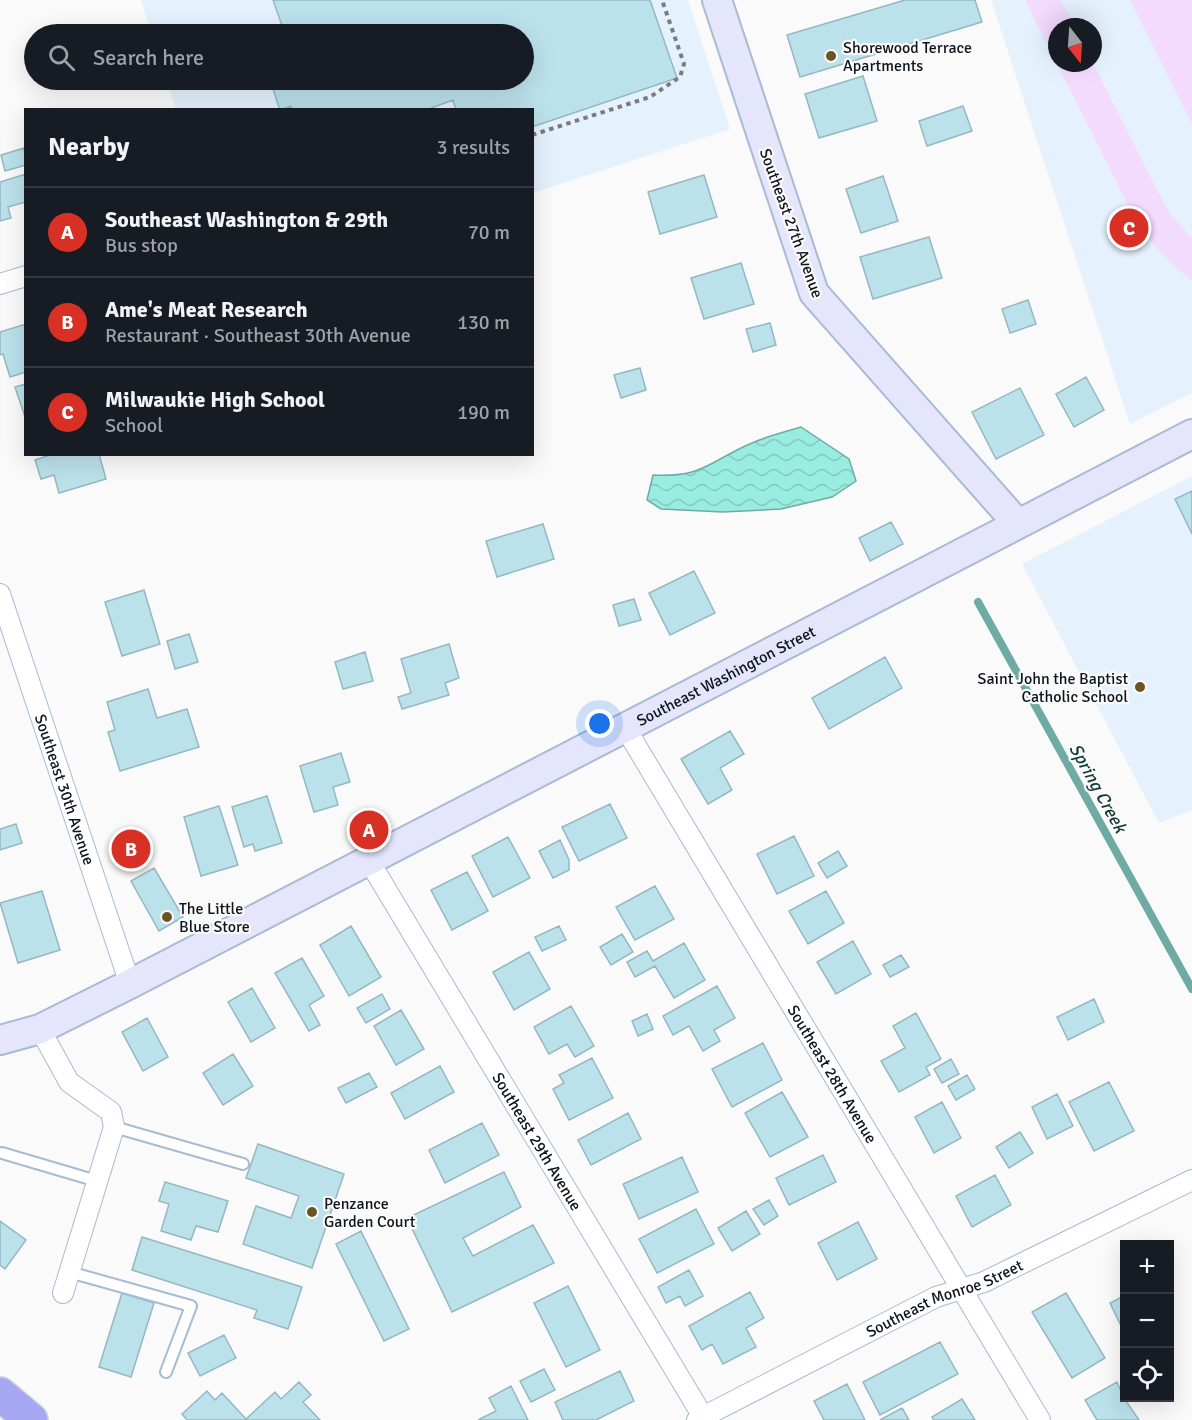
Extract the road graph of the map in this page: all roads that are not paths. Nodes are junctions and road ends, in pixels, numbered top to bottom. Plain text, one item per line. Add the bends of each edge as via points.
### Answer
1 (717, 0) edge
2 (24, 277) edge
3 (0, 284) edge
4 (1192, 434) edge
5 (1017, 523) junction
6 (0, 594) edge
7 (626, 729) junction
8 (369, 861) junction
9 (130, 984) junction
10 (40, 1029) junction
11 (0, 1040) edge
12 (114, 1126) junction
13 (2, 1153) dead end
14 (243, 1164) dead end
15 (1192, 1180) edge
16 (97, 1181) junction
17 (69, 1272) junction
18 (961, 1289) junction
19 (63, 1293) dead end
20 (166, 1372) dead end
21 (0, 1394) edge
22 (702, 1419) edge
23 (31, 1420) edge
24 (1040, 1420) edge

1 - 5 street, Southeast 27th Avenue via 818,301
2 - 3 street
4 - 5 street, Southeast Washington Street
5 - 7 street, Southeast Washington Street
6 - 9 street, Southeast 30th Avenue
7 - 8 street, Southeast Washington Street
7 - 18 street, Southeast 28th Avenue
8 - 9 street, Southeast Washington Street
8 - 22 street, Southeast 29th Avenue
9 - 10 street, Southeast Washington Street
10 - 11 street, Southeast Washington Street
10 - 12 street via 69,1082 111,1112
12 - 14 lane
12 - 16 street
13 - 16 lane
15 - 18 street, Southeast Monroe Street via 984,1282
16 - 17 street
17 - 19 street
17 - 20 lane via 191,1306
18 - 22 street, Southeast Monroe Street via 936,1297
18 - 24 street, Southeast 28th Avenue
21 - 23 highway

